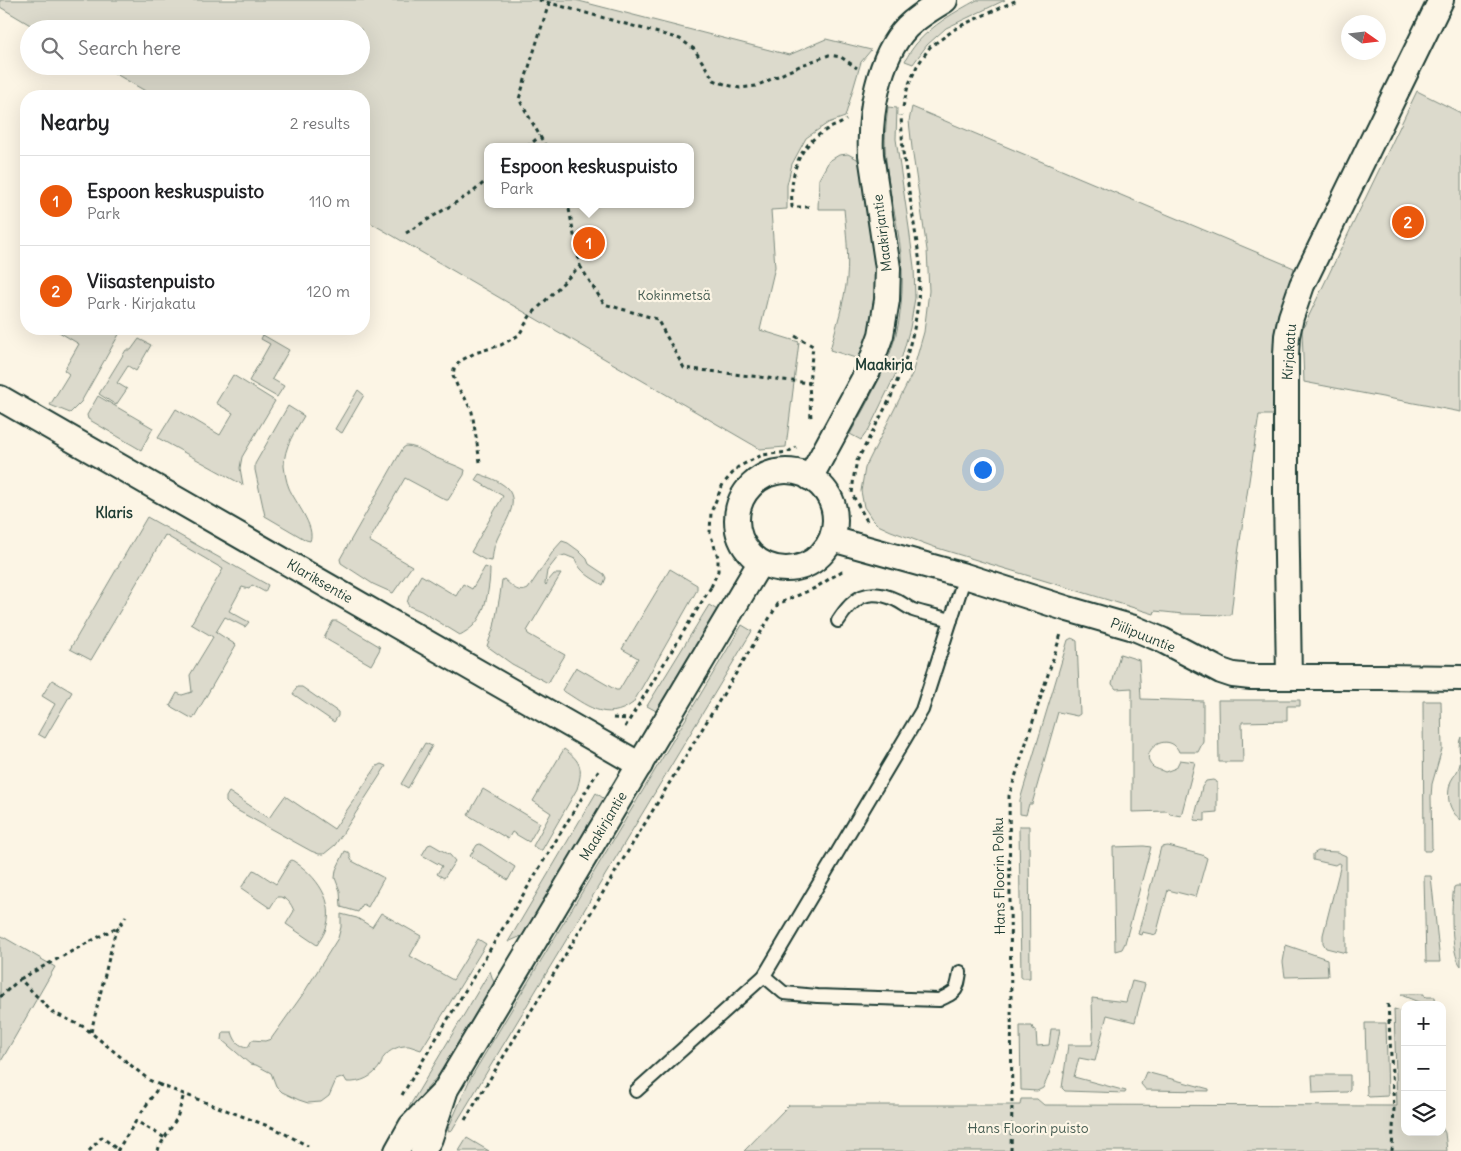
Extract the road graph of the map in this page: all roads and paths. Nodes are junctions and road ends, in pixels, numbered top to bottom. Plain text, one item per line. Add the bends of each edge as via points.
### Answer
1 (539, 0) edge
2 (945, 0) edge
3 (1441, 0) edge
4 (550, 1) edge
5 (880, 76) junction
6 (850, 117) dead end
7 (540, 136) junction
8 (532, 143) edge
9 (544, 143) edge
10 (484, 182) edge
11 (569, 208) edge
12 (808, 208) dead end
13 (406, 233) dead end
14 (580, 266) junction
15 (795, 336) dead end
16 (809, 383) junction
17 (0, 398) edge
18 (820, 443) junction
19 (857, 460) dead end
20 (480, 462) dead end
21 (810, 478) junction
22 (832, 538) junction
23 (760, 563) junction
24 (964, 576) junction
25 (711, 587) junction
26 (737, 601) junction
27 (1068, 609) junction
28 (770, 619) dead end
29 (951, 620) junction
30 (838, 621) dead end
31 (1289, 677) junction
32 (1461, 678) edge
33 (611, 748) junction
34 (640, 765) junction
35 (126, 916) dead end
36 (121, 925) junction
37 (960, 972) dead end
38 (764, 976) junction
39 (20, 979) junction
40 (0, 997) edge
41 (1388, 1004) dead end
42 (91, 1032) junction
43 (160, 1085) junction
44 (446, 1089) junction
45 (636, 1091) dead end
46 (184, 1094) junction
47 (399, 1100) dead end
48 (141, 1113) dead end
49 (165, 1138) junction
50 (308, 1146) dead end
51 (89, 1151) edge
52 (118, 1151) edge
53 (158, 1151) edge
54 (397, 1151) edge
55 (422, 1151) edge
56 (1012, 1151) edge
57 (1392, 1151) edge

1 - 4 path
2 - 5 street, Maakirjantie via 907,28 892,49
3 - 31 street, Kirjakatu via 1302,285 1291,317 1286,355
4 - 5 path via 680,39 694,49 714,80 740,88 756,86 829,55 841,57 855,68
4 - 7 path via 518,98
5 - 18 street, Maakirjantie via 870,137 888,268 887,300 881,335 868,371
6 - 12 path via 809,142 800,155 794,170 792,207
7 - 8 path
7 - 9 path
10 - 13 path
11 - 14 path
14 - 16 path via 604,304 657,320 684,368
14 - 20 path via 530,316 518,335 501,345 475,353 454,368 453,376 472,412
15 - 16 path via 813,346
16 - 18 path
17 - 33 street, Klariksentie
18 - 19 path
18 - 21 street, Maakirjantie
18 - 25 path via 762,455 738,467 723,484 711,512 710,534 718,557 718,571
21 - 22 street via 820,484 833,506 835,523
21 - 23 street via 792,471 773,472 761,477 744,493 736,517 737,531 748,552
22 - 23 street via 816,560 801,567 777,570
22 - 24 street, Piilipuuntie
23 - 26 street, Maakirjantie
24 - 27 street, Piilipuuntie
24 - 29 lane
25 - 26 path
25 - 33 path
26 - 28 path
26 - 34 street, Maakirjantie
27 - 31 street, Piilipuuntie via 1134,628 1228,673 1250,678
27 - 56 path, Hans Floorin Polku via 1009,796
29 - 30 lane via 913,610 886,596 873,594 854,600
29 - 38 lane via 922,710
31 - 32 street, Piilipuuntie
33 - 34 street, Klariksentie
33 - 47 path
34 - 44 street, Maakirjantie
35 - 36 path
36 - 39 path
36 - 42 path via 115,933
37 - 38 lane via 954,992 939,1000 784,993
38 - 45 lane
39 - 40 path
39 - 42 path via 52,1012
41 - 57 path via 1394,1108
42 - 43 path via 149,1080
43 - 46 path
43 - 48 path
44 - 54 street, Maakirjantie via 411,1126
44 - 55 street, Maakirjantie via 430,1138
46 - 49 path via 177,1118
46 - 50 path via 276,1129
49 - 52 path via 136,1121
49 - 53 path
51 - 52 path via 102,1137

